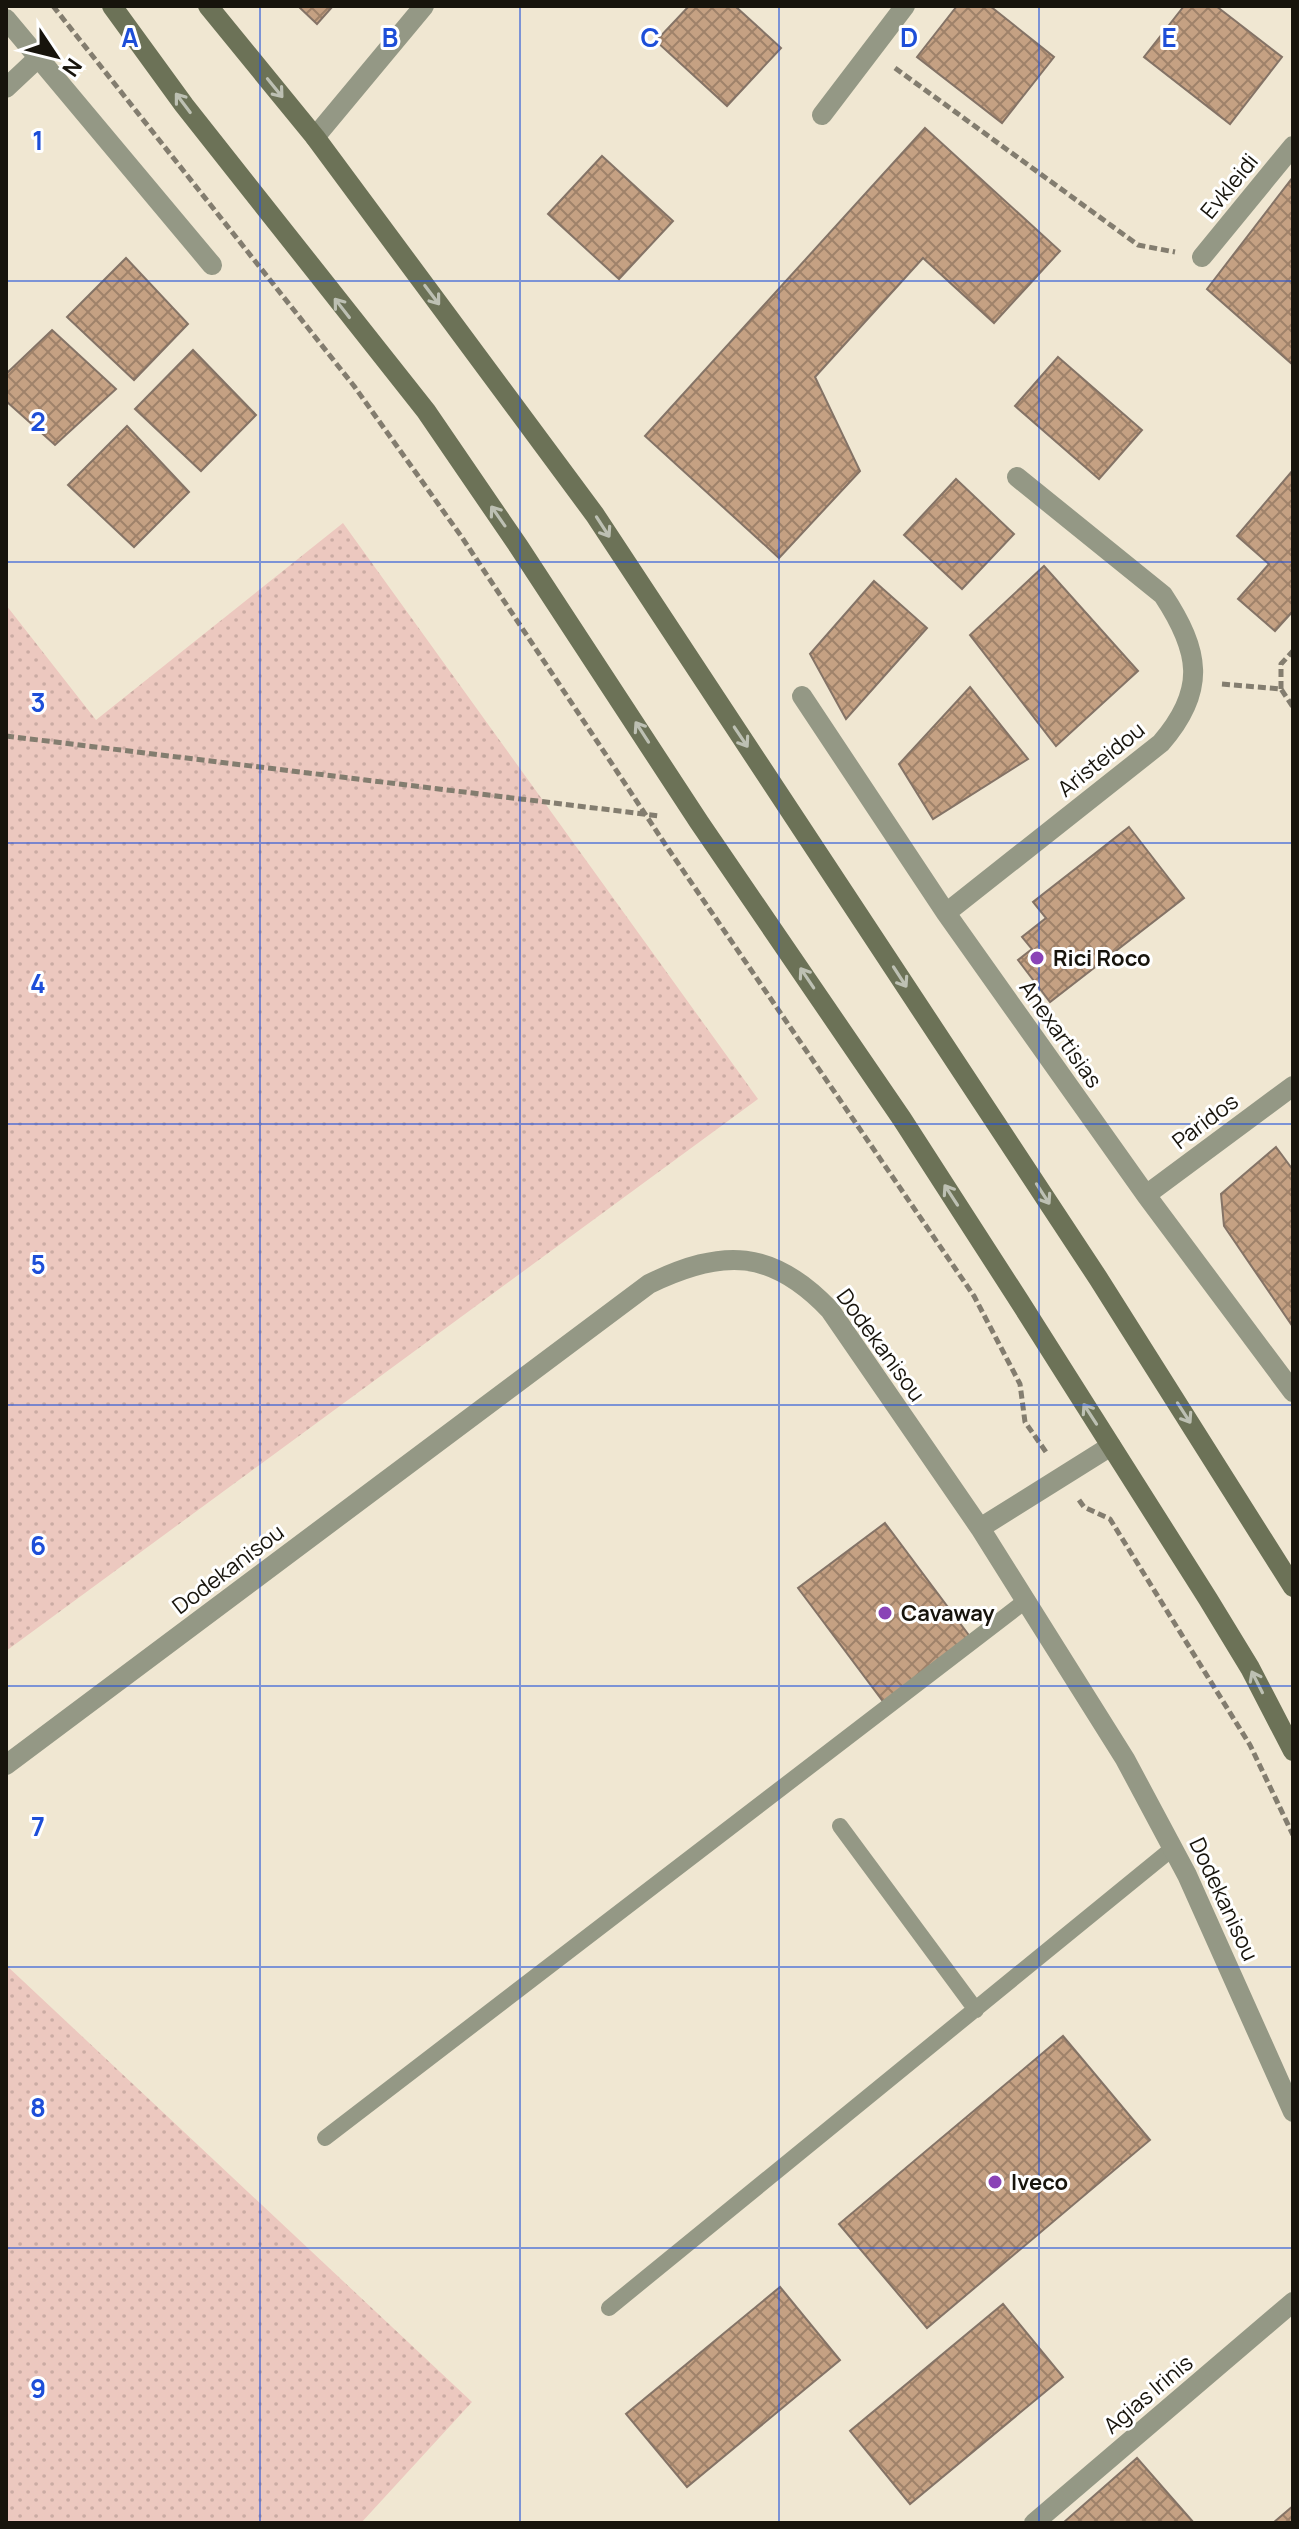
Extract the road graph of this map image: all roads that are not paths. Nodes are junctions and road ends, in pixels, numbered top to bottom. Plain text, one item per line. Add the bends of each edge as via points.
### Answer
1 (112, 6) edge
2 (208, 6) edge
3 (424, 6) edge
4 (905, 6) edge
5 (6, 19) edge
6 (38, 58) junction
7 (6, 88) edge
8 (822, 115) dead end
9 (315, 137) junction
10 (1293, 146) edge
11 (1202, 257) road end
12 (212, 265) dead end
13 (1017, 477) dead end
14 (802, 696) dead end
15 (946, 913) junction
16 (1293, 1086) edge
17 (1146, 1195) junction
18 (1293, 1392) edge
19 (1111, 1446) junction
20 (980, 1528) junction
21 (1293, 1587) edge
22 (1024, 1602) junction
23 (1293, 1751) edge
24 (6, 1765) edge
25 (840, 1826) dead end
26 (1173, 1848) junction
27 (976, 2010) junction
28 (1293, 2112) edge
29 (325, 2138) dead end
30 (1293, 2302) edge
31 (609, 2308) dead end
32 (1034, 2523) edge

19 -> 1 main road via 902,1119 426,411
2 -> 9 main road
3 - 9 street
4 - 8 street
5 - 6 street
6 - 7 street
6 - 12 street
9 -> 21 main road via 595,515 1098,1278
10 - 11 street, Evkleidi
13 - 15 street, Aristeidou via 1163,595 1192,651 1193,681 1184,713 1161,743
14 - 15 street, Anexartisias
15 - 17 street, Anexartisias
16 - 17 street, Paridos
17 - 18 street, Anexartisias
19 - 20 street
23 -> 19 main road via 1250,1668
20 - 22 street, Dodekanisou
20 - 24 street, Dodekanisou via 830,1310 808,1287 761,1263 705,1263 649,1284
22 - 26 street, Dodekanisou via 1125,1759
22 - 29 lane
25 - 27 lane
26 - 27 lane
26 - 28 street, Dodekanisou
27 - 31 lane
30 - 32 street, Agias Irinis

